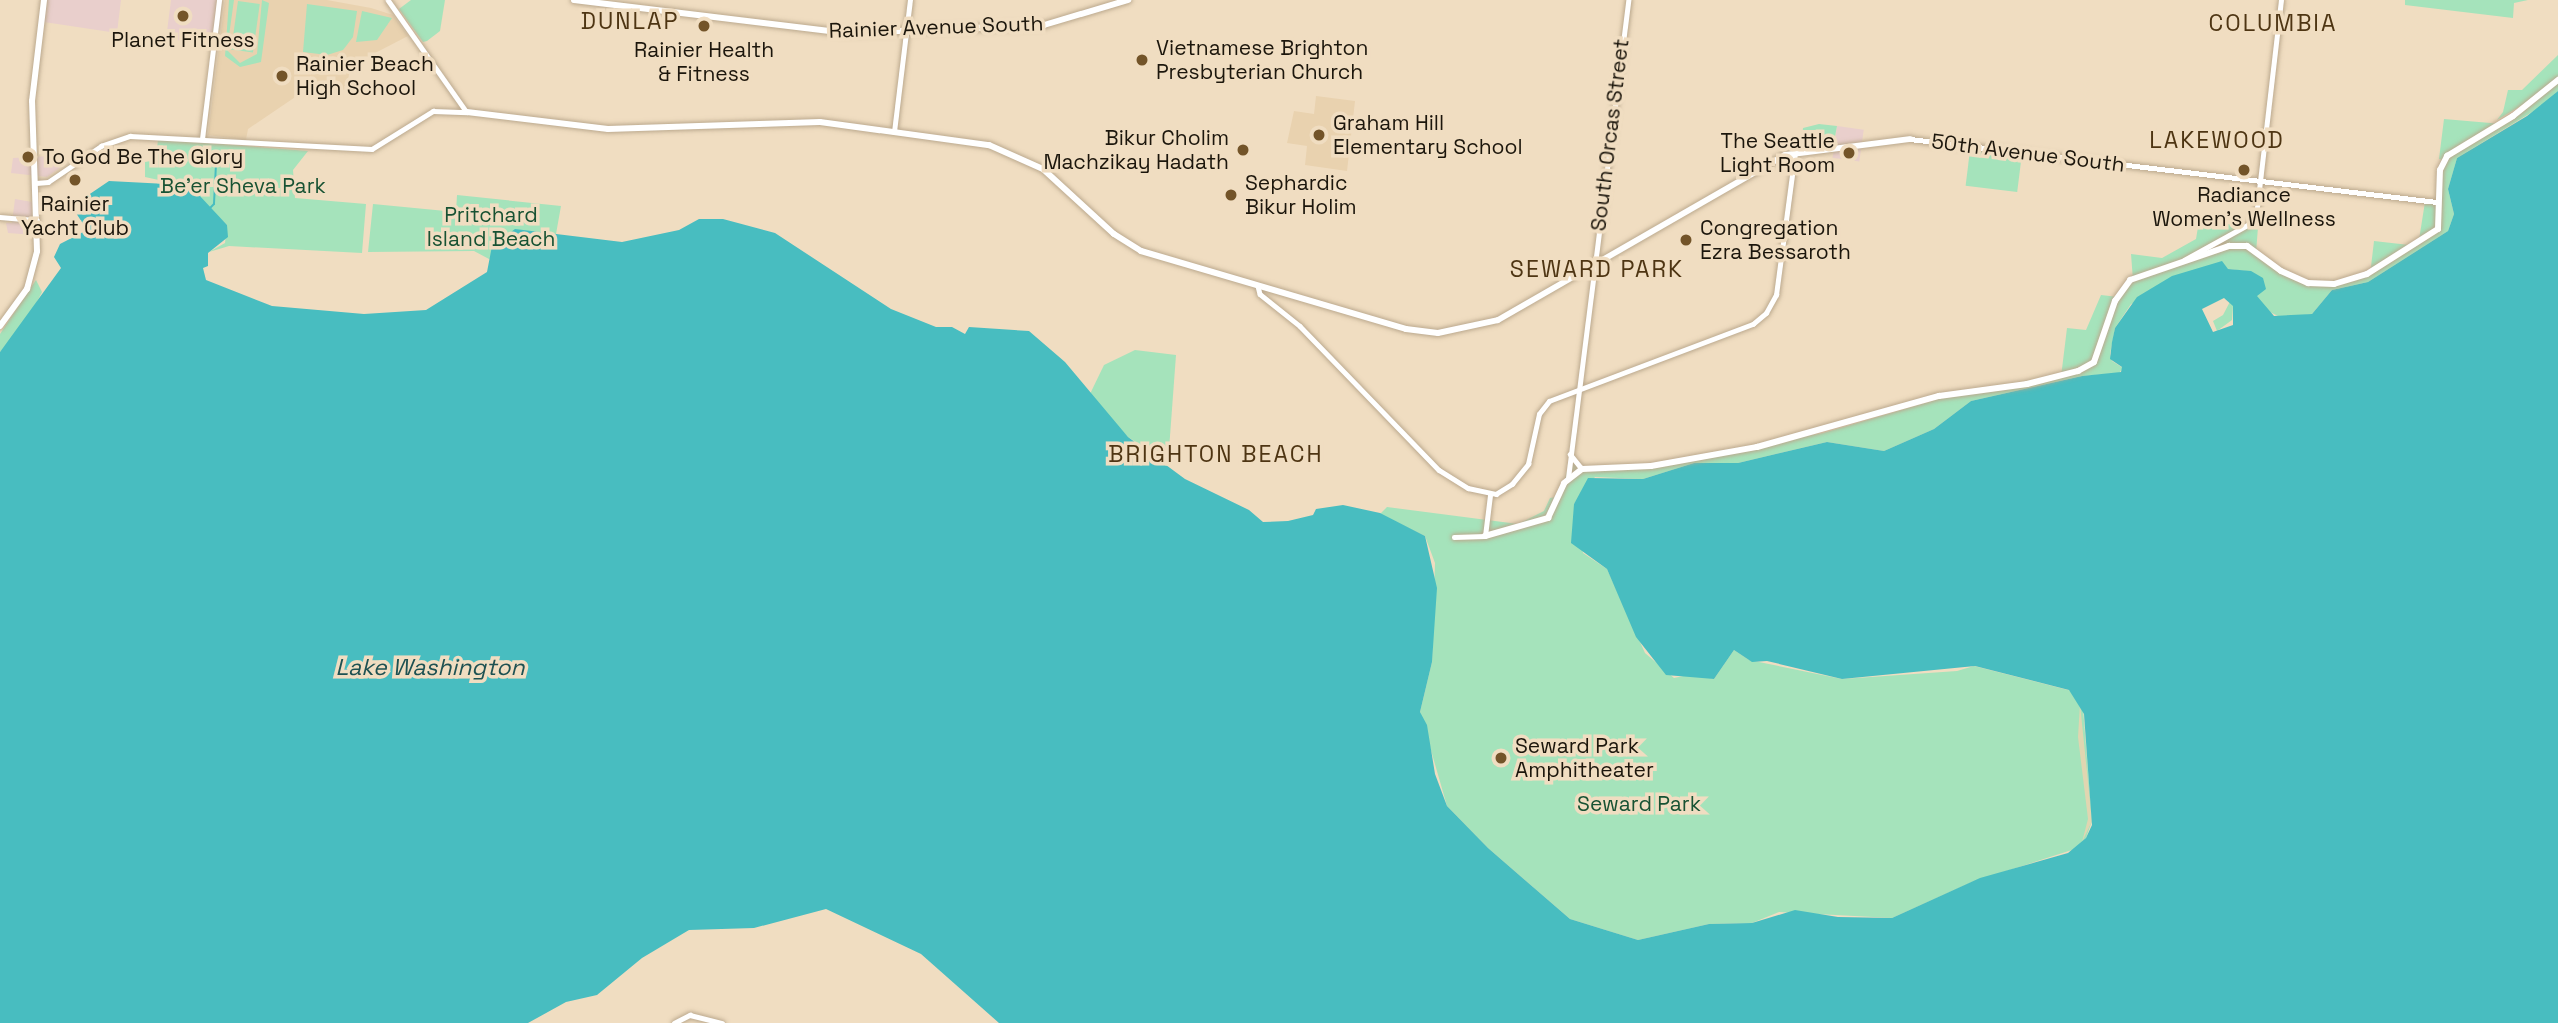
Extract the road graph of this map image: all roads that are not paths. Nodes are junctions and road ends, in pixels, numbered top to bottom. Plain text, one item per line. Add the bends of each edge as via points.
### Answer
1 (44, 0) edge
2 (219, 0) edge
3 (388, 0) edge
4 (574, 0) edge
5 (910, 0) edge
6 (1128, 0) edge
7 (1628, 0) edge
8 (2281, 0) edge
9 (906, 30) junction
10 (2558, 80) edge
11 (467, 112) junction
12 (894, 132) junction
13 (202, 139) junction
14 (1910, 139) joint
15 (1796, 152) junction
16 (2260, 181) junction
17 (36, 184) junction
18 (2437, 202) junction
19 (37, 206) junction
20 (0, 217) edge
21 (21, 219) junction
22 (38, 220) junction
23 (2183, 260) junction
24 (1593, 265) junction
25 (1258, 286) junction
26 (0, 326) edge
27 (1577, 390) junction
28 (1569, 449) junction
29 (1582, 470) junction
30 (1568, 478) junction
31 (1490, 495) junction
32 (1486, 536) junction
33 (1454, 537) dead end
34 (674, 1023) edge
35 (722, 1023) edge

1 - 17 main road via 32,101
2 - 13 street
3 - 11 street
4 - 9 main road, Rainier Avenue South via 836,32
5 - 9 street
6 - 9 main road, Rainier Avenue South via 1050,24
7 - 24 street, South Orcas Street
8 - 16 street
9 - 12 street
10 - 18 main road via 2513,116 2447,156
11 - 12 main road via 602,129 807,122
11 - 13 street via 434,111 372,149
12 - 25 main road via 989,145 1012,153 1043,169 1133,247
13 - 17 street via 142,135 118,139
14 - 15 main road
14 - 16 street, 50th Avenue South
15 - 24 main road
15 - 27 street via 1771,307 1753,324
16 - 18 street, 50th Avenue South
16 - 23 street via 2251,223
17 - 19 main road
18 - 23 main road via 2441,219 2436,232 2378,269 2345,281 2297,280 2244,245
19 - 21 street via 30,218
19 - 22 main road
20 - 21 street
21 - 22 street
22 - 26 main road via 30,280
23 - 29 main road via 2126,283 2094,362 2078,371 2027,384 1939,396 1755,447 1652,465
24 - 25 main road via 1492,323 1446,333 1411,330
24 - 27 street, South Orcas Street
25 - 31 street via 1436,467 1460,485
27 - 28 street, South Orcas Street
27 - 31 street via 1543,406 1528,464 1509,486
28 - 29 street
28 - 30 street, South Orcas Street
29 - 30 main road
30 - 32 main road via 1548,518
31 - 32 street
32 - 33 street
34 - 35 street via 690,1016

